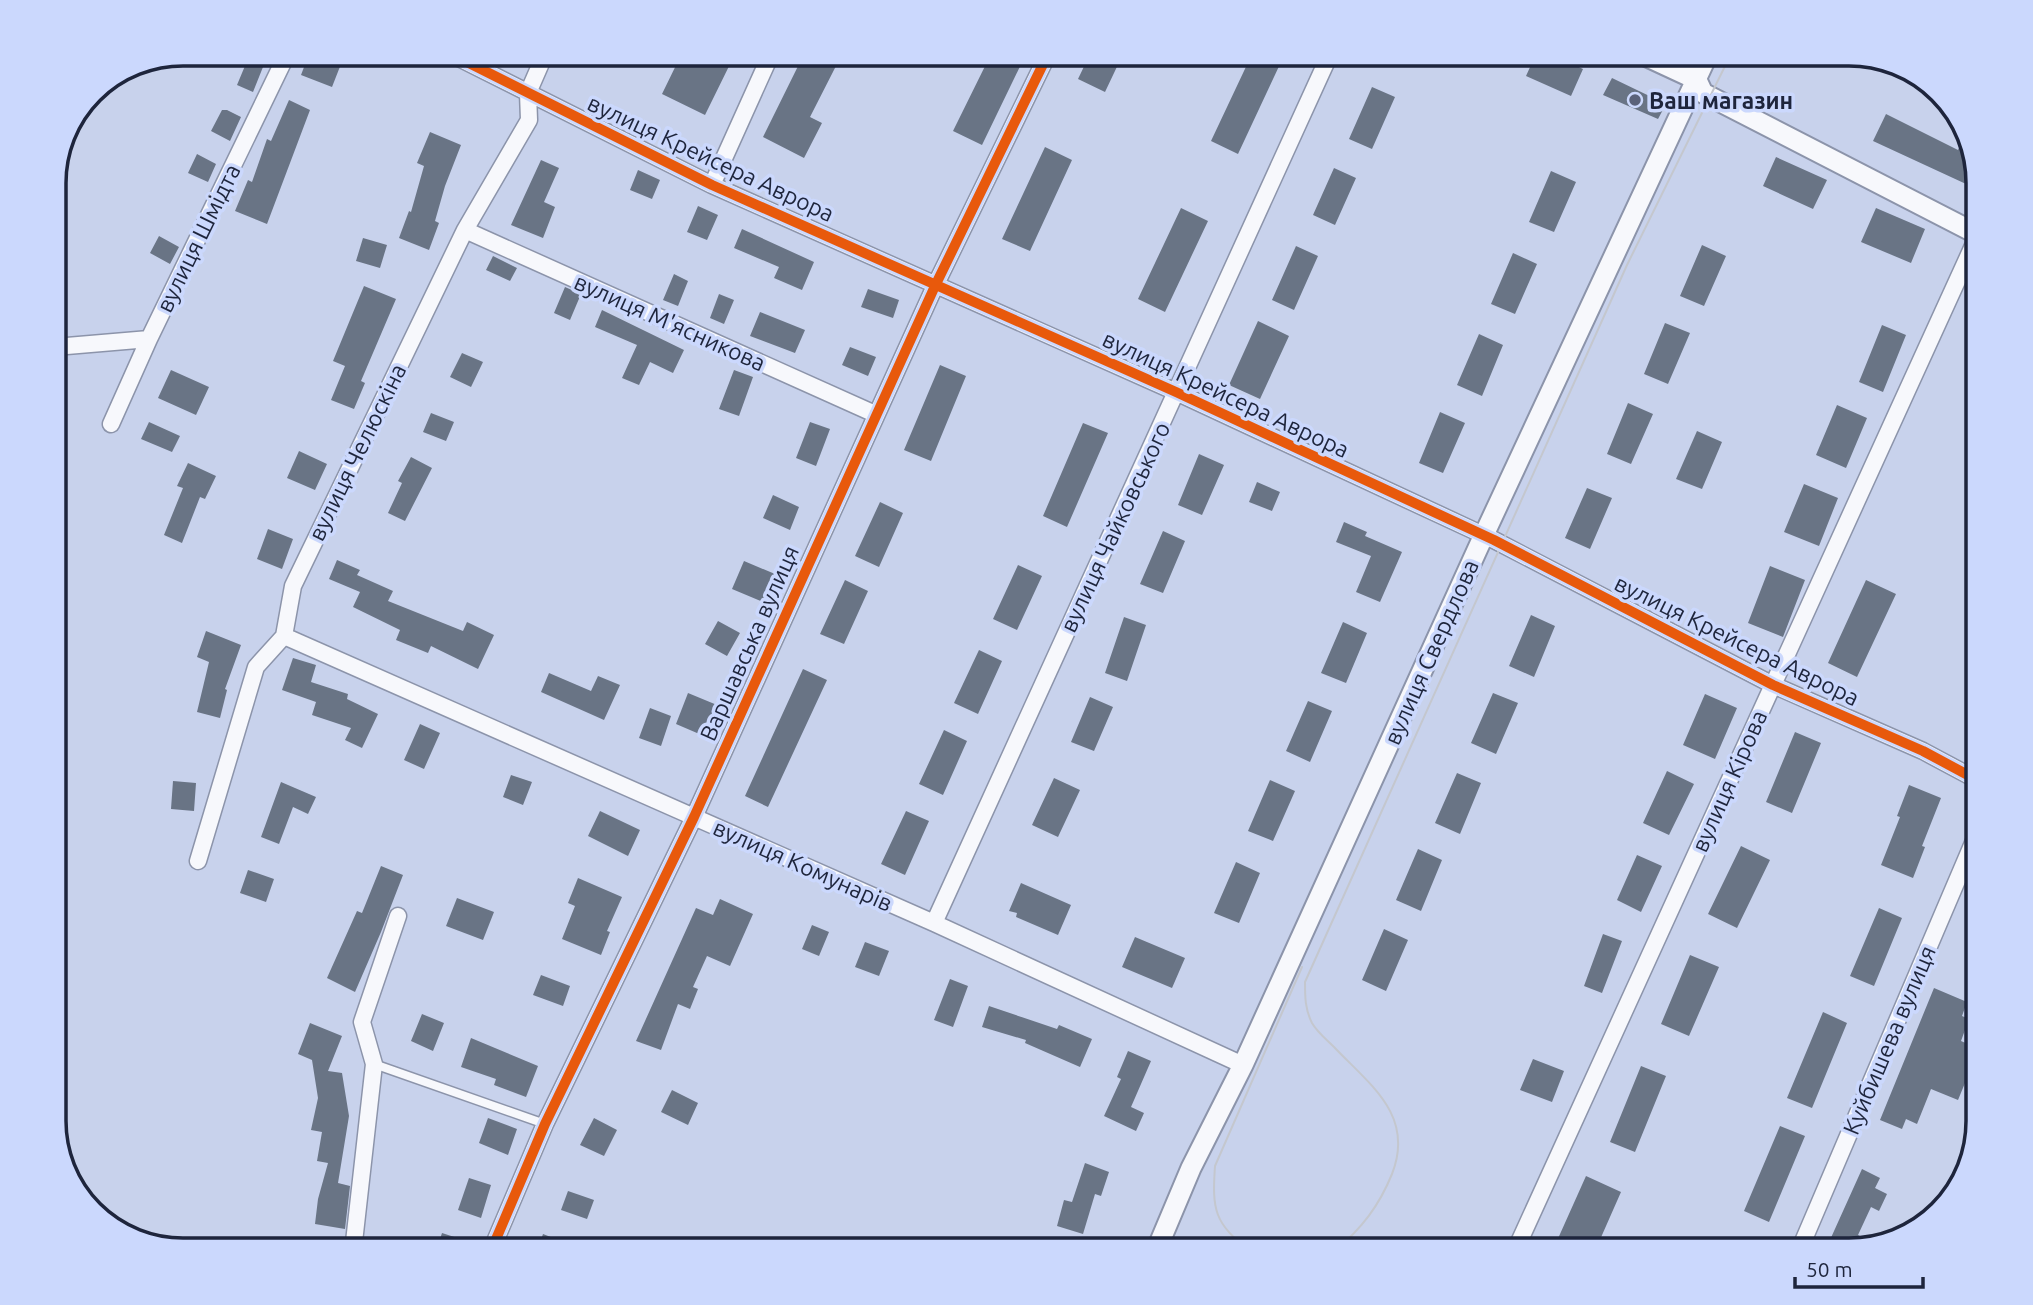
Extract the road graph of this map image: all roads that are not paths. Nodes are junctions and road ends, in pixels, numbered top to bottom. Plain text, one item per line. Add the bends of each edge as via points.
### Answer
1 (281, 66) edge
2 (475, 66) edge
3 (540, 66) edge
4 (766, 66) edge
5 (1042, 66) edge
6 (1324, 66) edge
7 (1666, 66) edge
8 (1702, 66) edge
9 (1696, 80) junction
10 (528, 93) junction
11 (712, 185) junction
12 (1966, 229) edge
13 (465, 230) junction
14 (1966, 261) edge
15 (935, 286) junction
16 (149, 339) junction
17 (67, 346) edge
18 (1176, 393) junction
19 (875, 414) junction
20 (111, 424) dead end
21 (1483, 537) junction
22 (284, 636) junction
23 (1773, 685) junction
24 (1966, 774) edge
25 (694, 817) junction
26 (1966, 859) edge
27 (198, 861) dead end
28 (398, 916) dead end
29 (934, 923) junction
30 (374, 1064) junction
31 (1243, 1065) junction
32 (545, 1124) junction
33 (354, 1238) edge
34 (497, 1238) edge
35 (1161, 1238) edge
36 (1522, 1238) edge
37 (1805, 1238) edge

1 - 16 street, вулиця Шмідта
2 - 10 street, вулиця Крейсера Аврора
3 - 10 street, вулиця Челюскіна
4 - 11 street
5 - 15 street, Варшавська вулиця
6 - 18 street, вулиця Чайковського
7 - 9 street
8 - 9 street, вулиця Свердлова
9 - 12 street via 1703,93
9 - 21 street, вулиця Свердлова
10 - 11 street, вулиця Крейсера Аврора
10 - 13 street, вулиця Челюскіна via 529,120
11 - 15 street, вулиця Крейсера Аврора
13 - 19 street, вулиця М'ясникова
13 - 22 street, вулиця Челюскіна via 293,586
14 - 23 street, вулиця Кірова
15 - 18 street, вулиця Крейсера Аврора
15 - 19 street, Варшавська вулиця
16 - 17 street
16 - 20 street, вулиця Шмідта
18 - 21 street, вулиця Крейсера Аврора
18 - 29 street, вулиця Чайковського
19 - 25 street, Варшавська вулиця
21 - 23 street, вулиця Крейсера Аврора
21 - 31 street, вулиця Свердлова
22 - 25 street, вулиця Комунарів
22 - 27 street via 256,667
23 - 24 street, вулиця Крейсера Аврора
23 - 36 street, вулиця Кірова
25 - 29 street, вулиця Комунарів
25 - 32 street, Варшавська вулиця
26 - 37 street, Куйбишева вулиця
28 - 30 street via 362,1022
29 - 31 street, вулиця Комунарів
30 - 32 lane
30 - 33 street
31 - 35 street, вулиця Свердлова
32 - 34 street, Варшавська вулиця

